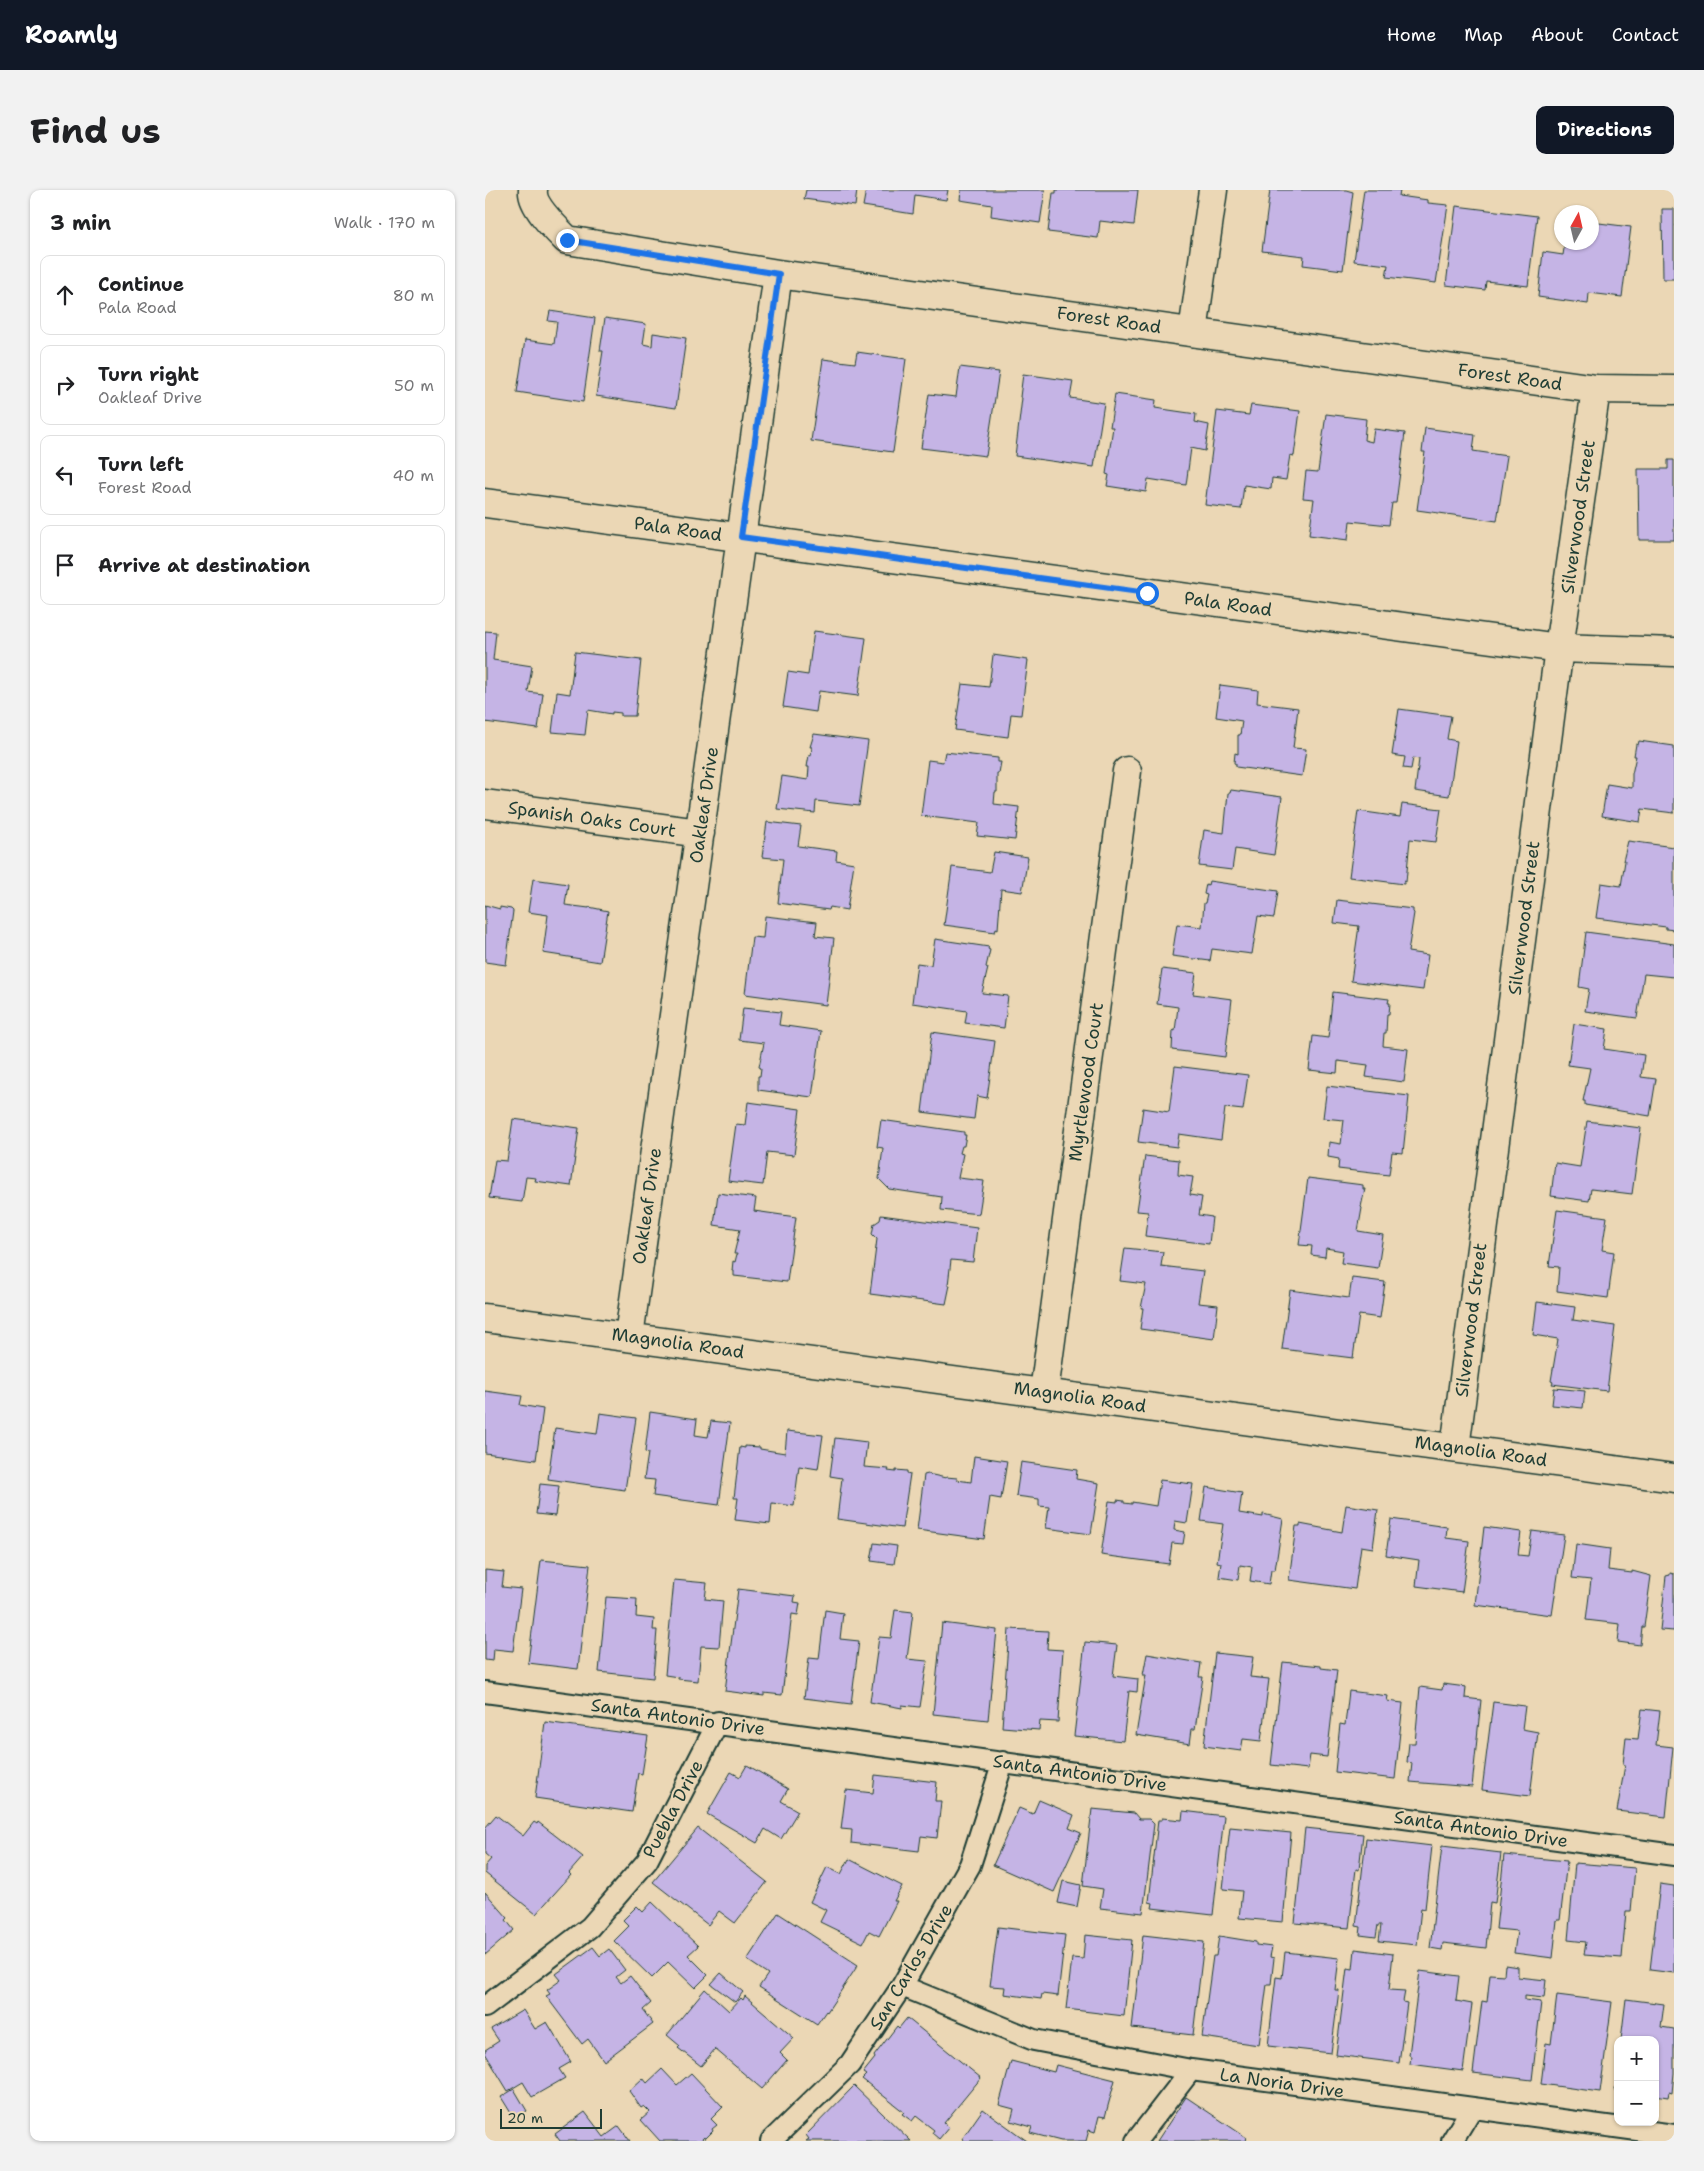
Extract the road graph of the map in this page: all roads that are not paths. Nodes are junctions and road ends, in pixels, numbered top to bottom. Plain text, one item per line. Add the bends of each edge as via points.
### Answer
1 (533, 190) edge
2 (1213, 190) edge
3 (779, 274) junction
4 (1193, 332) junction
5 (1596, 389) junction
6 (1674, 390) edge
7 (485, 503) edge
8 (741, 537) junction
9 (1559, 648) junction
10 (1674, 652) edge
11 (1127, 771) dead end
12 (485, 804) edge
13 (700, 833) junction
14 (485, 1318) edge
15 (629, 1336) junction
16 (1044, 1392) junction
17 (1455, 1448) junction
18 (1674, 1478) edge
19 (485, 1692) edge
20 (718, 1722) junction
21 (1003, 1762) junction
22 (1674, 1855) edge
23 (902, 1986) junction
24 (485, 2008) edge
25 (1191, 2070) junction
26 (1472, 2108) junction
27 (1674, 2136) edge
28 (771, 2141) edge
29 (1136, 2141) edge
30 (1452, 2141) edge

1 - 3 street, Forest Road via 533,196 551,224 567,240
2 - 4 street
3 - 4 street, Forest Road
3 - 8 street, Oakleaf Drive
4 - 5 street, Forest Road
5 - 6 street, Forest Road
5 - 9 street, Silverwood Street
7 - 8 street, Pala Road
8 - 9 street, Pala Road
8 - 13 street, Oakleaf Drive
9 - 10 street, Pala Road
9 - 17 street, Silverwood Street
11 - 16 street, Myrtlewood Court
12 - 13 street, Spanish Oaks Court
13 - 15 street, Oakleaf Drive
14 - 15 street, Magnolia Road
15 - 16 street, Magnolia Road
16 - 17 street, Magnolia Road
17 - 18 street, Magnolia Road
19 - 20 lane, Santa Antonio Drive
20 - 21 lane, Santa Antonio Drive
20 - 24 lane, Puebla Drive via 647,1861 590,1927
21 - 22 lane, Santa Antonio Drive
21 - 23 lane, San Carlos Drive via 970,1865
23 - 25 lane, La Noria Drive via 1034,2040
23 - 28 lane, San Carlos Drive via 850,2064
25 - 26 lane, La Noria Drive
25 - 29 lane
26 - 27 lane, La Noria Drive
26 - 30 lane

